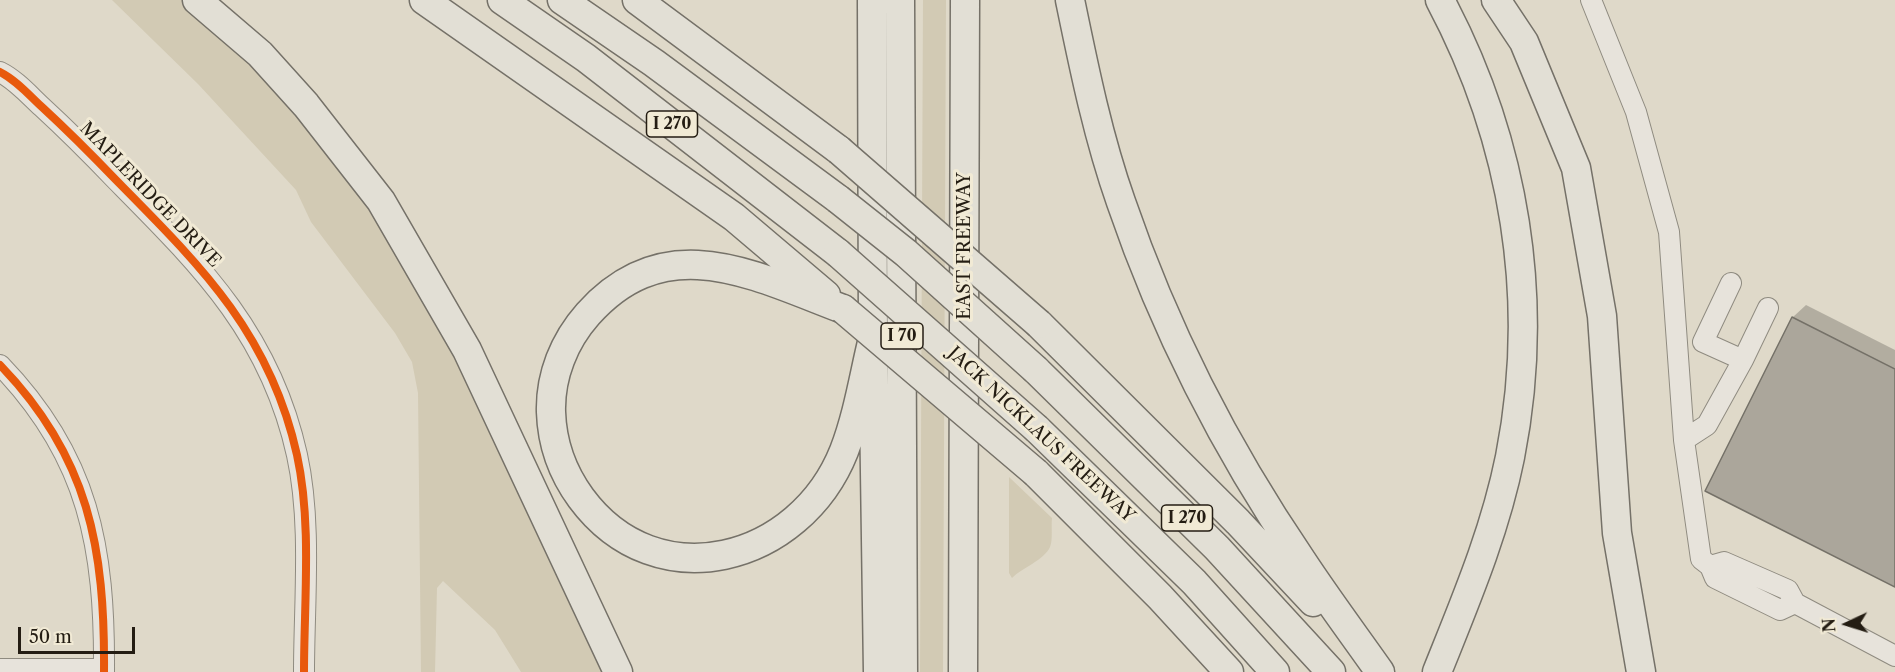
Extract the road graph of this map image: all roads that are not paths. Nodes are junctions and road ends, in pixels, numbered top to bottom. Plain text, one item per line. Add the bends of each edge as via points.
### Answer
1 (196, 0) edge
2 (424, 0) edge
3 (502, 0) edge
4 (562, 0) edge
5 (637, 0) edge
6 (646, 0) edge
7 (872, 0) edge
8 (900, 0) edge
9 (965, 0) edge
10 (1070, 0) edge
11 (1440, 0) edge
12 (1496, 0) edge
13 (1591, 0) edge
14 (673, 26) junction
15 (0, 72) edge
16 (1731, 283) dead end
17 (1768, 308) dead end
18 (843, 309) junction
19 (873, 338) junction
20 (1743, 360) junction
21 (0, 365) edge
22 (1684, 440) junction
23 (1895, 656) edge
24 (0, 669) edge
25 (104, 671) edge
26 (304, 672) edge
27 (618, 672) edge
28 (878, 672) edge
29 (903, 672) edge
30 (963, 672) edge
31 (1229, 672) edge
32 (1275, 672) edge
33 (1331, 672) edge
34 (1379, 672) edge
35 (1437, 672) edge
36 (1641, 672) edge

1 - 27 highway via 260,54 306,105 381,201 467,350
2 - 18 highway via 734,217
3 - 32 highway, JACK NICKLAUS FREEWAY / I 270, bridge via 586,57 838,254 938,339 1194,582
4 - 33 highway, I 270, bridge via 838,199 914,261 1036,370 1218,548
5 - 14 highway
6 - 14 highway
7 - 19 highway
8 - 29 highway, I 70
9 - 30 highway, EAST FREEWAY
10 - 34 highway via 1090,94 1120,201 1168,321 1230,444 1301,560
11 - 35 highway via 1475,72 1498,140 1513,204 1523,315 1516,422 1504,481 1485,548
12 - 36 highway via 1524,42 1576,168 1602,316 1617,533
13 - 22 street via 1636,112 1669,232
14 - 34 highway, bridge via 839,150 1039,324 1238,522
15 - 26 street, MAPLERIDGE DRIVE via 75,138 198,262 260,349 297,455 302,489
16 - 20 street via 1703,342
17 - 20 street
18 - 19 highway via 745,271 706,264 653,269 615,288 573,332 552,389 555,448 574,488 606,526 662,554 725,556 772,538 802,516 844,450
18 - 31 highway, bridge via 1036,473
19 - 28 highway
20 - 22 street via 1707,425
21 - 25 street via 48,425 79,483 100,571
22 - 23 street via 1701,559 1710,566 1715,578 1780,610 1795,603
24 - 25 street

